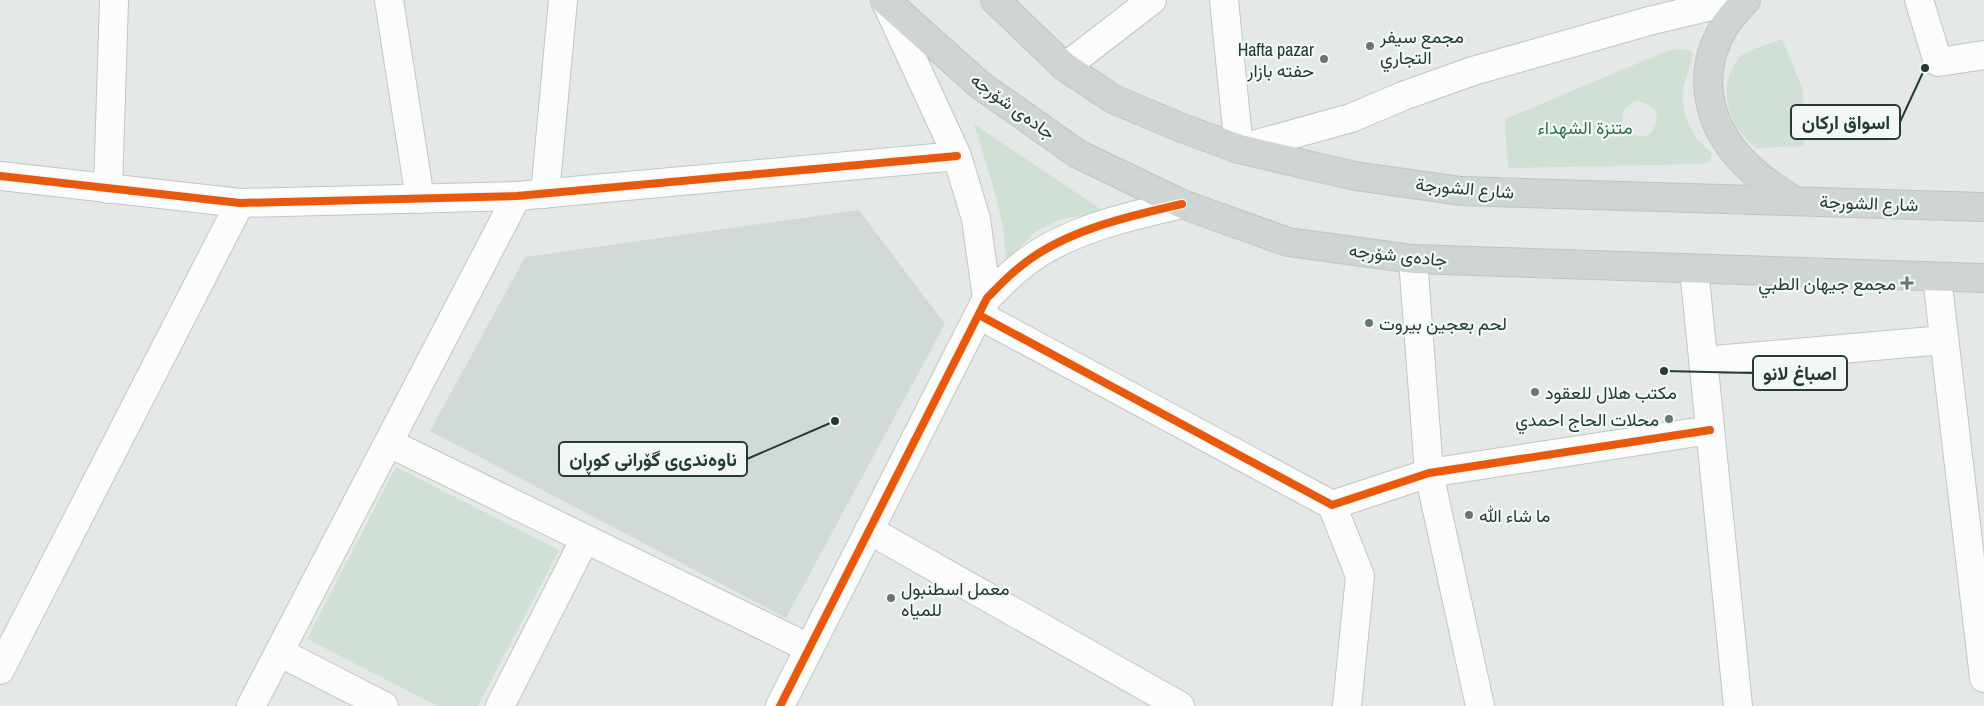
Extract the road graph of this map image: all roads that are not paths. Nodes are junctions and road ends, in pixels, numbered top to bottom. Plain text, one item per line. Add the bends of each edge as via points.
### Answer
1 (114, 0) edge
2 (389, 0) edge
3 (563, 0) edge
4 (885, 0) edge
5 (995, 0) edge
6 (1152, 0) edge
7 (1224, 0) edge
8 (1738, 0) edge
9 (1746, 0) edge
10 (1919, 0) edge
11 (1645, 10) edge
12 (1984, 55) edge
13 (1065, 68) junction
14 (1239, 149) junction
15 (957, 156) junction
16 (2, 181) edge
17 (108, 189) junction
18 (545, 194) junction
19 (517, 196) junction
20 (420, 199) junction
21 (1794, 201) junction
22 (240, 203) junction
23 (1182, 204) junction
24 (1984, 207) edge
25 (1413, 259) junction
26 (1694, 269) junction
27 (1937, 276) junction
28 (1984, 278) edge
29 (983, 307) junction
30 (1944, 340) junction
31 (1703, 361) junction
32 (1710, 430) junction
33 (388, 443) junction
34 (1429, 473) junction
35 (1332, 505) junction
36 (870, 530) junction
37 (585, 539) junction
38 (809, 648) junction
39 (279, 652) junction
40 (0, 670) edge
41 (1984, 678) edge
42 (251, 706) edge
43 (384, 706) edge
44 (500, 706) edge
45 (780, 706) edge
46 (1180, 706) edge
47 (1347, 706) edge
48 (1480, 706) edge
49 (1738, 706) edge

1 - 17 street
2 - 20 street
3 - 18 street
4 - 15 street
4 - 23 main road, جادەی شۆرجە via 980,85 1078,154
5 - 13 main road, شارع الشورجة
6 - 13 street
7 - 14 street
8 - 11 street
9 - 21 main road via 1725,26 1713,51 1708,81 1711,111 1730,146 1753,171
10 - 12 street via 1938,62
11 - 14 street via 1351,118
13 - 14 main road, شارع الشورجة via 1113,98
14 - 21 main road, شارع الشورجة via 1356,176 1461,191
15 - 18 street
15 - 29 street via 976,219
16 - 17 street
17 - 22 street
18 - 19 street
19 - 20 street
19 - 33 street
20 - 22 street
21 - 24 main road, شارع الشورجة
22 - 40 street
23 - 25 main road, جادەی شۆرجە via 1288,242
23 - 29 street via 1125,217 1044,249 1020,266
25 - 26 main road, جادەی شۆرجە
25 - 34 street
26 - 27 main road, جادەی شۆرجە
26 - 31 street
27 - 28 main road, جادەی شۆرجە
27 - 30 street
29 - 35 street
29 - 36 street
30 - 31 street
30 - 41 street
31 - 32 street
32 - 34 street
32 - 49 street
33 - 37 street
33 - 39 street
34 - 35 street
34 - 48 street
35 - 47 street via 1360,576
36 - 38 street
36 - 46 street
37 - 38 street
37 - 44 street
38 - 45 street
39 - 42 street
39 - 43 street

